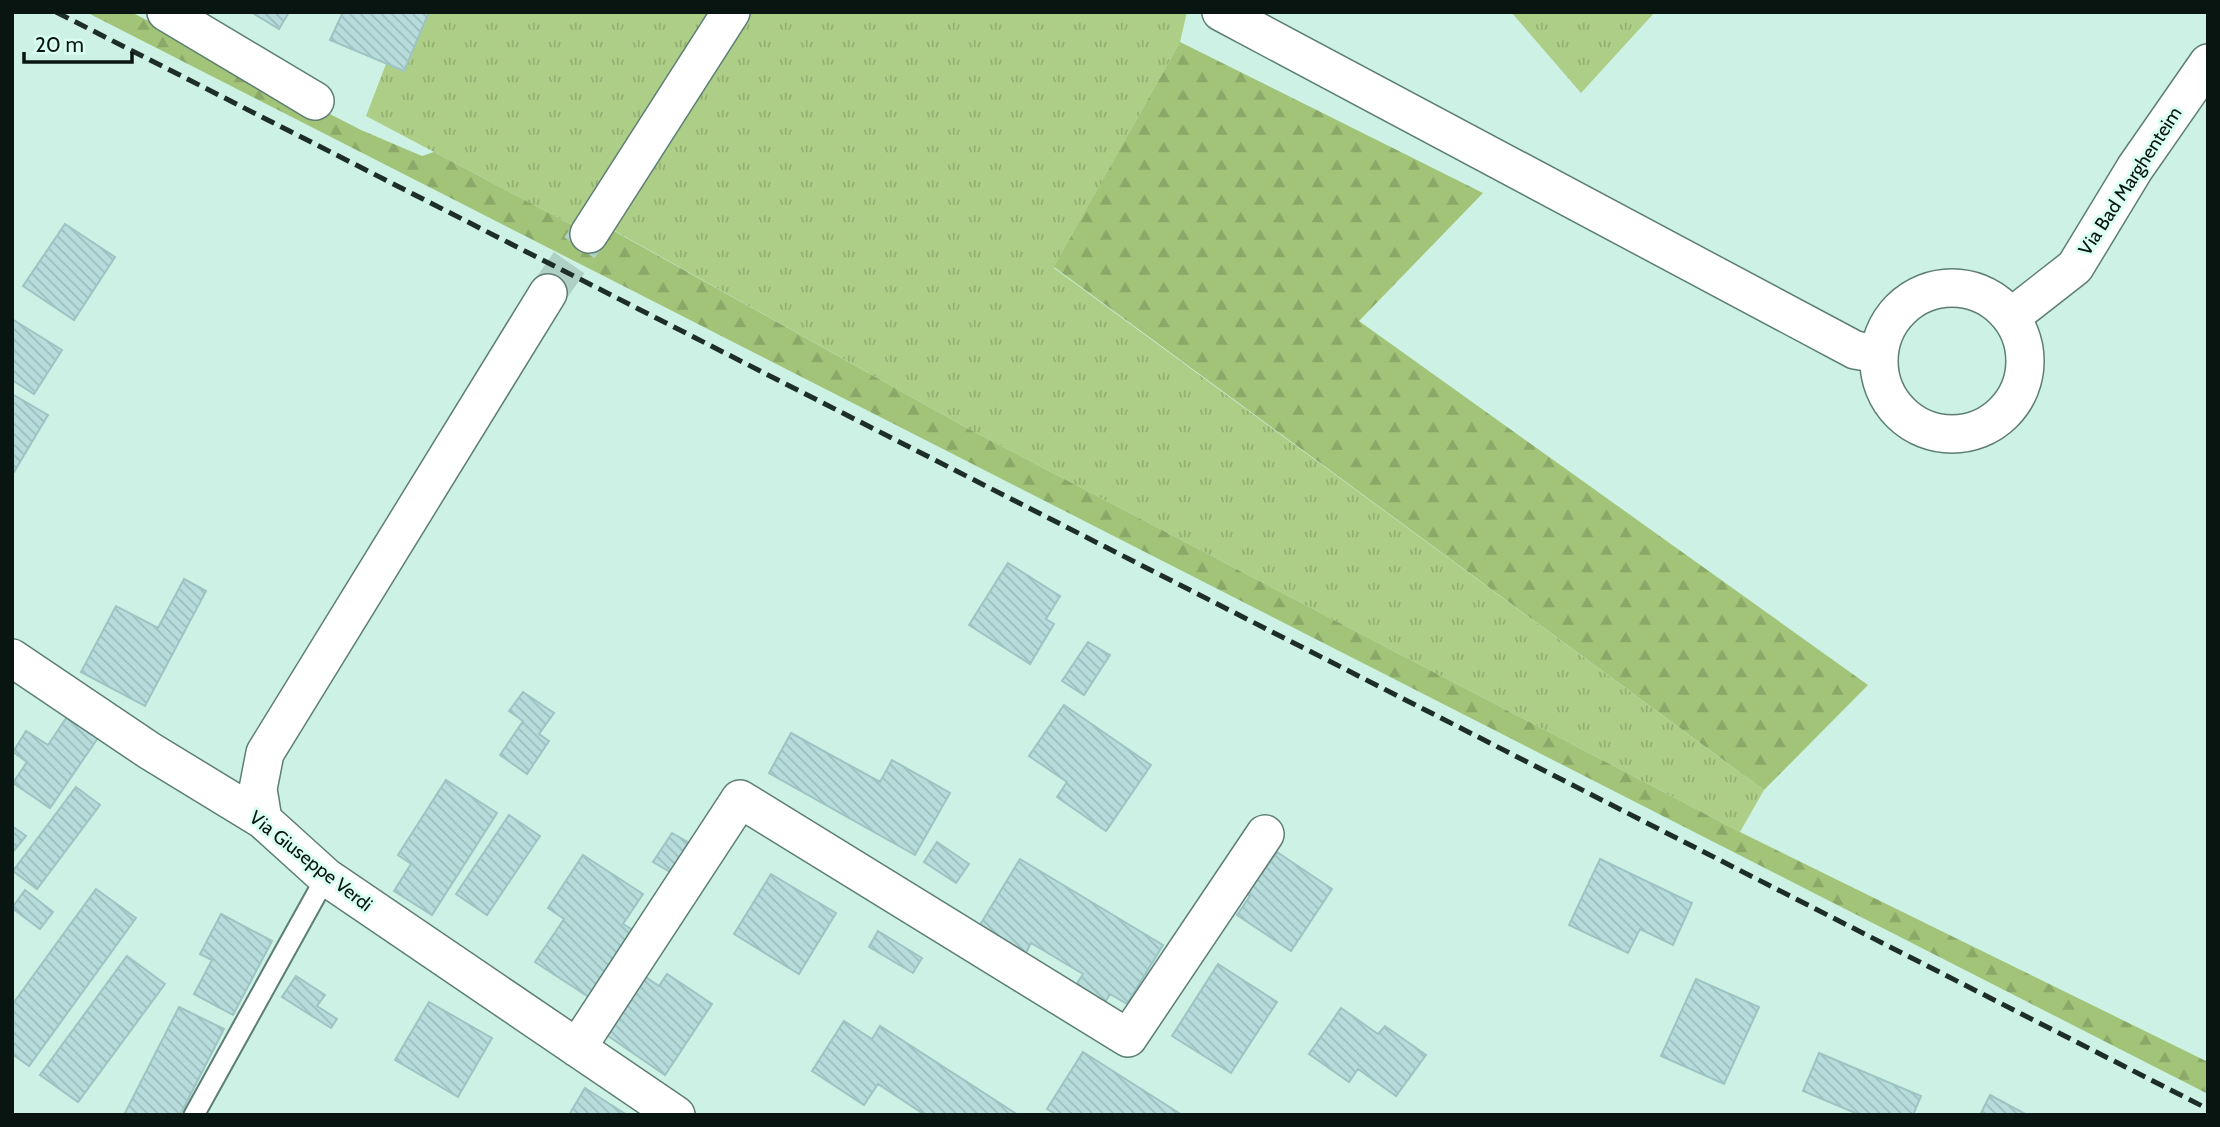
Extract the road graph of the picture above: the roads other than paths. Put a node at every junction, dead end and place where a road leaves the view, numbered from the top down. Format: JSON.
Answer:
{"nodes":[{"id":1,"x":166,"y":12,"type":"edge"},
{"id":2,"x":731,"y":12,"type":"edge"},
{"id":3,"x":1221,"y":12,"type":"edge"},
{"id":4,"x":2208,"y":63,"type":"edge"},
{"id":5,"x":315,"y":101,"type":"dead end"},
{"id":6,"x":594,"y":228,"type":"tunnel mouth"},
{"id":7,"x":548,"y":293,"type":"tunnel mouth"},
{"id":8,"x":2004,"y":302,"type":"junction"},
{"id":9,"x":1878,"y":354,"type":"junction"},
{"id":10,"x":12,"y":659,"type":"edge"},
{"id":11,"x":262,"y":820,"type":"junction"},
{"id":12,"x":1265,"y":834,"type":"dead end"},
{"id":13,"x":326,"y":877,"type":"junction"},
{"id":14,"x":577,"y":1048,"type":"junction"},
{"id":15,"x":194,"y":1115,"type":"edge"},
{"id":16,"x":676,"y":1115,"type":"edge"}],
"edges":[{"from":1,"to":5,"type":"street"},
{"from":2,"to":6,"type":"street"},
{"from":3,"to":9,"type":"street"},
{"from":4,"to":8,"type":"street","name":"Via Bad Marghenteim"},
{"from":7,"to":11,"type":"street"},
{"from":8,"to":9,"type":"street"},
{"from":8,"to":9,"type":"street"},
{"from":10,"to":11,"type":"street","name":"Via Giuseppe Verdi"},
{"from":11,"to":13,"type":"street","name":"Via Giuseppe Verdi"},
{"from":12,"to":14,"type":"street"},
{"from":13,"to":14,"type":"street","name":"Via Giuseppe Verdi"},
{"from":13,"to":15,"type":"lane"},
{"from":14,"to":16,"type":"street","name":"Via Giuseppe Verdi"}]}
